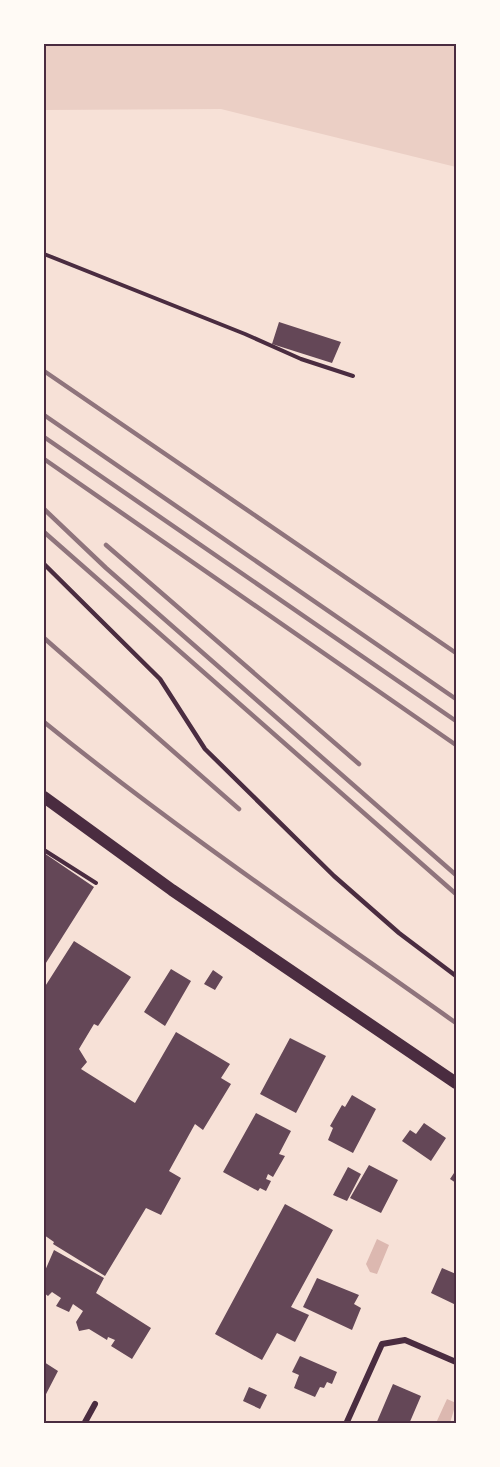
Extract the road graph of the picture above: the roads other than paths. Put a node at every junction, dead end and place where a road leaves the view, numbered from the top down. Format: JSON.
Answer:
{"nodes":[{"id":1,"x":44,"y":564,"type":"edge"},
{"id":2,"x":44,"y":797,"type":"edge"},
{"id":3,"x":456,"y":976,"type":"edge"},
{"id":4,"x":456,"y":1083,"type":"edge"},
{"id":5,"x":456,"y":1362,"type":"edge"},
{"id":6,"x":95,"y":1404,"type":"dead end"},
{"id":7,"x":84,"y":1424,"type":"edge"},
{"id":8,"x":346,"y":1424,"type":"edge"}],
"edges":[{"from":1,"to":3,"type":"lane"},
{"from":2,"to":4,"type":"main road"},
{"from":5,"to":8,"type":"street"},
{"from":6,"to":7,"type":"street"}]}
